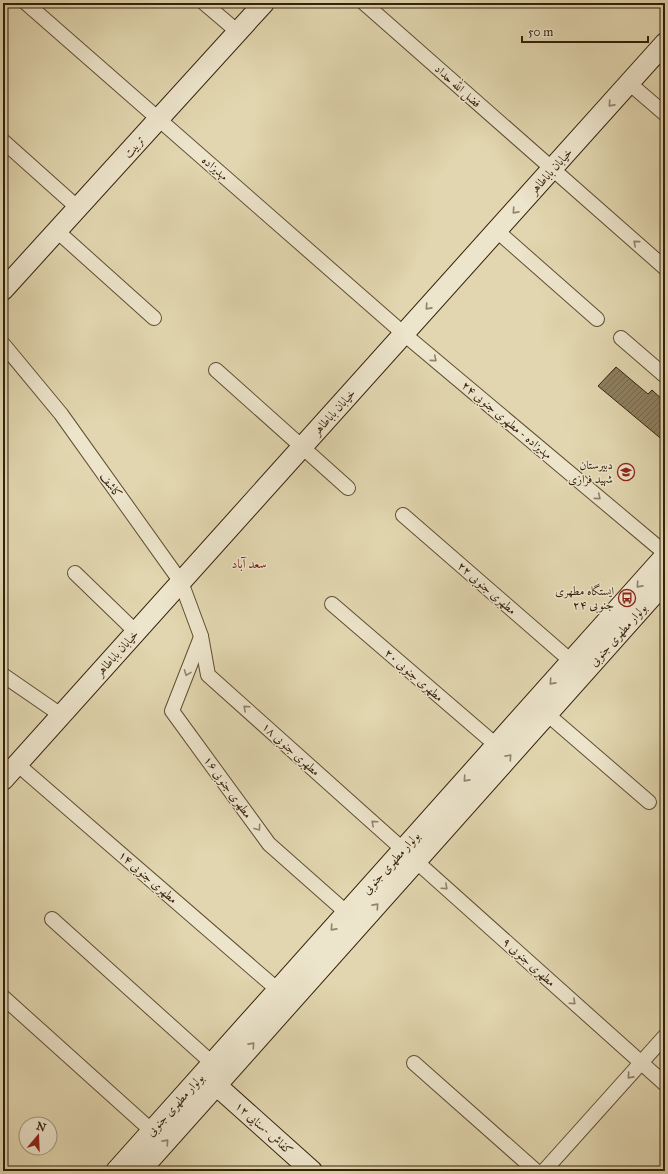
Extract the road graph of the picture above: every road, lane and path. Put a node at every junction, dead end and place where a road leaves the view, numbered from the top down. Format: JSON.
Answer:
{"nodes":[{"id":1,"x":26,"y":3,"type":"edge"},
{"id":2,"x":204,"y":3,"type":"edge"},
{"id":3,"x":264,"y":3,"type":"edge"},
{"id":4,"x":364,"y":3,"type":"edge"},
{"id":5,"x":238,"y":32,"type":"junction"},
{"id":6,"x":665,"y":43,"type":"edge"},
{"id":7,"x":629,"y":83,"type":"junction"},
{"id":8,"x":665,"y":114,"type":"edge"},
{"id":9,"x":158,"y":119,"type":"junction"},
{"id":10,"x":3,"y":141,"type":"edge"},
{"id":11,"x":552,"y":169,"type":"junction"},
{"id":12,"x":78,"y":208,"type":"junction"},
{"id":13,"x":57,"y":231,"type":"junction"},
{"id":14,"x":497,"y":231,"type":"junction"},
{"id":15,"x":665,"y":268,"type":"edge"},
{"id":16,"x":3,"y":290,"type":"edge"},
{"id":17,"x":154,"y":318,"type":"dead end"},
{"id":18,"x":596,"y":319,"type":"dead end"},
{"id":19,"x":404,"y":334,"type":"junction"},
{"id":20,"x":621,"y":338,"type":"dead end"},
{"id":21,"x":3,"y":344,"type":"edge"},
{"id":22,"x":216,"y":370,"type":"dead end"},
{"id":23,"x":665,"y":376,"type":"edge"},
{"id":24,"x":302,"y":447,"type":"junction"},
{"id":25,"x":348,"y":488,"type":"dead end"},
{"id":26,"x":403,"y":515,"type":"dead end"},
{"id":27,"x":665,"y":554,"type":"edge"},
{"id":28,"x":75,"y":573,"type":"dead end"},
{"id":29,"x":181,"y":582,"type":"junction"},
{"id":30,"x":665,"y":582,"type":"edge"},
{"id":31,"x":332,"y":604,"type":"dead end"},
{"id":32,"x":136,"y":632,"type":"junction"},
{"id":33,"x":201,"y":636,"type":"junction"},
{"id":34,"x":571,"y":661,"type":"junction"},
{"id":35,"x":3,"y":675,"type":"edge"},
{"id":36,"x":547,"y":714,"type":"junction"},
{"id":37,"x":61,"y":715,"type":"junction"},
{"id":38,"x":496,"y":745,"type":"junction"},
{"id":39,"x":17,"y":764,"type":"junction"},
{"id":40,"x":3,"y":780,"type":"edge"},
{"id":41,"x":649,"y":802,"type":"dead end"},
{"id":42,"x":409,"y":855,"type":"junction"},
{"id":43,"x":346,"y":913,"type":"junction"},
{"id":44,"x":52,"y":919,"type":"dead end"},
{"id":45,"x":278,"y":990,"type":"junction"},
{"id":46,"x":3,"y":997,"type":"edge"},
{"id":47,"x":665,"y":1036,"type":"edge"},
{"id":48,"x":212,"y":1063,"type":"junction"},
{"id":49,"x":414,"y":1063,"type":"dead end"},
{"id":50,"x":641,"y":1063,"type":"junction"},
{"id":51,"x":665,"y":1084,"type":"edge"},
{"id":52,"x":216,"y":1085,"type":"junction"},
{"id":53,"x":152,"y":1131,"type":"junction"},
{"id":54,"x":146,"y":1169,"type":"edge"},
{"id":55,"x":116,"y":1171,"type":"edge"},
{"id":56,"x":312,"y":1171,"type":"edge"},
{"id":57,"x":536,"y":1171,"type":"edge"},
{"id":58,"x":544,"y":1171,"type":"edge"}],
"edges":[{"from":1,"to":9,"type":"street","name":"مهدیزاده"},
{"from":2,"to":5,"type":"street"},
{"from":3,"to":5,"type":"main road","name":"تربیت"},
{"from":4,"to":11,"type":"street","name":"فضل الله حداد"},
{"from":5,"to":9,"type":"main road","name":"تربیت"},
{"from":6,"to":7,"type":"main road","name":"خیابان باباطاهر"},
{"from":7,"to":8,"type":"street"},
{"from":7,"to":11,"type":"main road","name":"خیابان باباطاهر","one_way":true},
{"from":9,"to":12,"type":"main road","name":"تربیت"},
{"from":9,"to":19,"type":"street","name":"مهدیزاده"},
{"from":10,"to":12,"type":"street"},
{"from":11,"to":14,"type":"main road","name":"خیابان باباطاهر","one_way":true},
{"from":15,"to":11,"type":"street","name":"فضل الله حداد","one_way":true},
{"from":12,"to":13,"type":"main road","name":"تربیت"},
{"from":13,"to":16,"type":"main road","name":"تربیت"},
{"from":13,"to":17,"type":"street"},
{"from":14,"to":18,"type":"street"},
{"from":14,"to":19,"type":"main road","name":"خیابان باباطاهر","one_way":true},
{"from":19,"to":24,"type":"main road","name":"خیابان باباطاهر"},
{"from":19,"to":27,"type":"street","name":"مهدیزاده - مطهری جنوبی ۲۴","one_way":true},
{"from":20,"to":23,"type":"street"},
{"from":21,"to":29,"type":"street","name":"کاشف"},
{"from":22,"to":24,"type":"street"},
{"from":24,"to":25,"type":"street"},
{"from":24,"to":29,"type":"main road","name":"خیابان باباطاهر"},
{"from":26,"to":34,"type":"street","name":"مطهری جنوبی ۲۲"},
{"from":27,"to":34,"type":"main road","name":"بولوار مطهری جنوبی","one_way":true},
{"from":28,"to":32,"type":"street"},
{"from":29,"to":32,"type":"main road","name":"خیابان باباطاهر"},
{"from":29,"to":33,"type":"street","name":"کاشف"},
{"from":30,"to":36,"type":"main road","name":"بولوار مطهری جنوبی"},
{"from":31,"to":38,"type":"street","name":"مطهری جنوبی ۲۰"},
{"from":32,"to":37,"type":"main road","name":"خیابان باباطاهر"},
{"from":42,"to":33,"type":"street","name":"مطهری جنوبی ۱۸","one_way":true},
{"from":33,"to":43,"type":"street","name":"مطهری جنوبی ۱۶","one_way":true},
{"from":34,"to":38,"type":"main road","name":"بولوار مطهری جنوبی","one_way":true},
{"from":35,"to":37,"type":"street"},
{"from":36,"to":41,"type":"street"},
{"from":42,"to":36,"type":"main road","name":"بولوار مطهری جنوبی","one_way":true},
{"from":37,"to":39,"type":"main road","name":"خیابان باباطاهر"},
{"from":38,"to":42,"type":"main road","name":"بولوار مطهری جنوبی","one_way":true},
{"from":39,"to":40,"type":"main road","name":"خیابان باباطاهر"},
{"from":39,"to":45,"type":"street","name":"مطهری جنوبی ۱۴"},
{"from":42,"to":43,"type":"main road","name":"بولوار مطهری جنوبی"},
{"from":42,"to":50,"type":"street","name":"مطهری جنوبی ۹","one_way":true},
{"from":52,"to":42,"type":"main road","name":"بولوار مطهری جنوبی","one_way":true},
{"from":43,"to":45,"type":"main road","name":"بولوار مطهری جنوبی","one_way":true},
{"from":44,"to":48,"type":"street"},
{"from":45,"to":48,"type":"main road","name":"بولوار مطهری جنوبی"},
{"from":46,"to":53,"type":"street"},
{"from":47,"to":50,"type":"street"},
{"from":48,"to":53,"type":"main road","name":"بولوار مطهری جنوبی"},
{"from":49,"to":57,"type":"street"},
{"from":50,"to":51,"type":"street","name":"مطهری جنوبی ۹"},
{"from":50,"to":58,"type":"street","one_way":true},
{"from":54,"to":52,"type":"main road","name":"بولوار مطهری جنوبی","one_way":true},
{"from":52,"to":56,"type":"main road","name":"کفاش -سنایی ۱۲"},
{"from":53,"to":55,"type":"main road","name":"بولوار مطهری جنوبی"}]}
